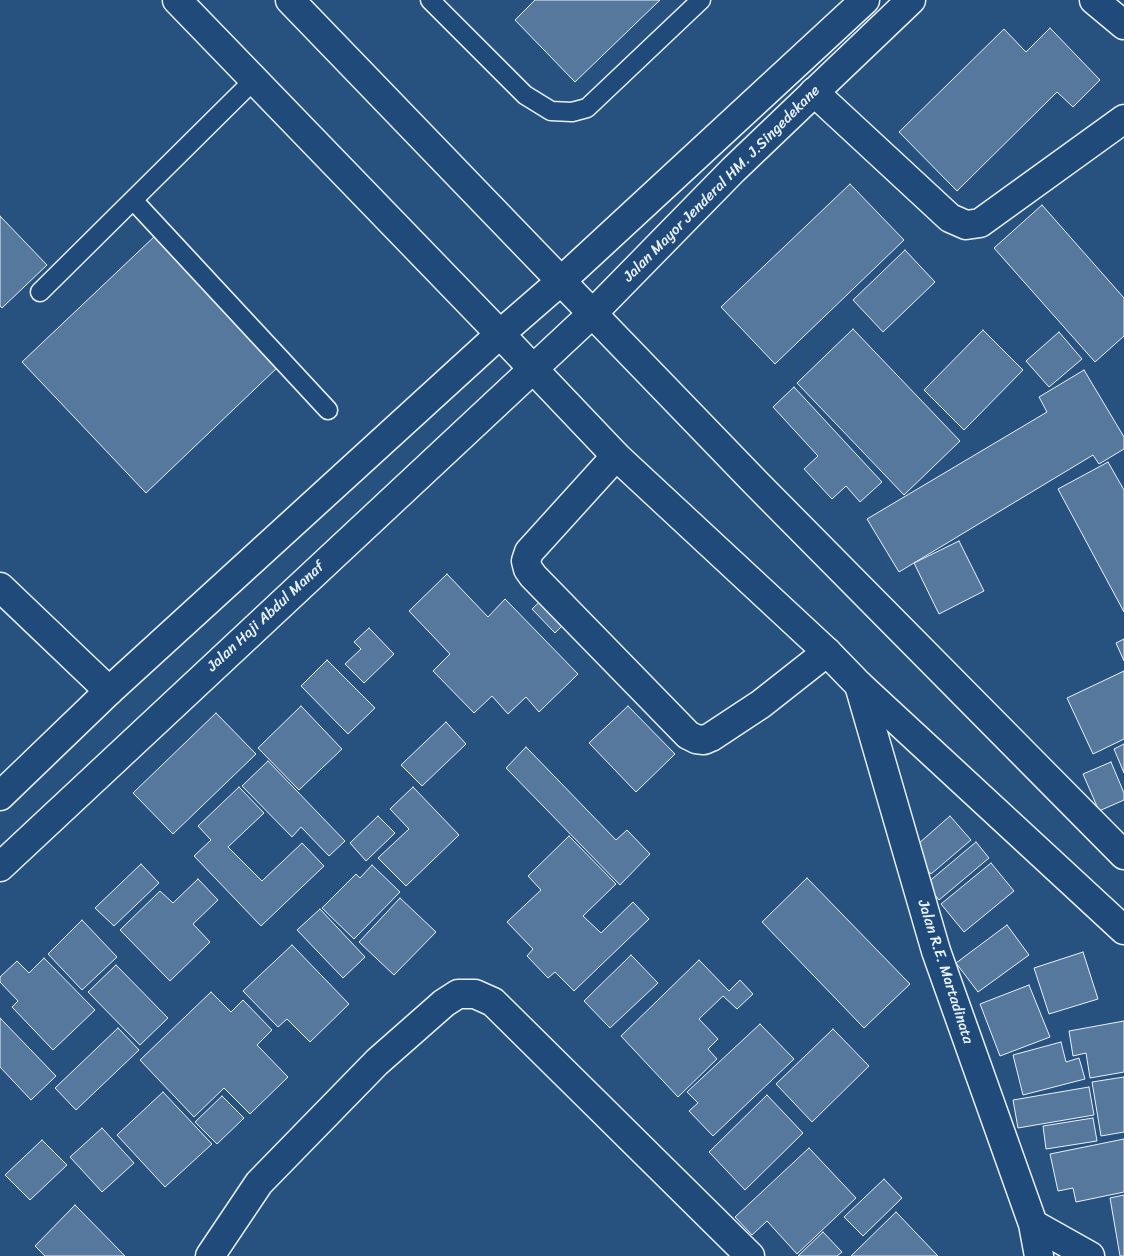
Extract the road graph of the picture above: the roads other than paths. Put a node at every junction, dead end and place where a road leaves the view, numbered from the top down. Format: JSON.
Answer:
{"nodes":[{"id":1,"x":177,"y":0,"type":"edge"},
{"id":2,"x":290,"y":0,"type":"edge"},
{"id":3,"x":430,"y":0,"type":"edge"},
{"id":4,"x":701,"y":0,"type":"edge"},
{"id":5,"x":865,"y":0,"type":"edge"},
{"id":6,"x":911,"y":0,"type":"edge"},
{"id":7,"x":1094,"y":0,"type":"edge"},
{"id":8,"x":1124,"y":25,"type":"edge"},
{"id":9,"x":254,"y":80,"type":"junction"},
{"id":10,"x":814,"y":92,"type":"junction"},
{"id":11,"x":1124,"y":119,"type":"edge"},
{"id":12,"x":133,"y":200,"type":"junction"},
{"id":13,"x":561,"y":281,"type":"junction"},
{"id":14,"x":40,"y":292,"type":"dead end"},
{"id":15,"x":593,"y":313,"type":"junction"},
{"id":16,"x":500,"y":334,"type":"junction"},
{"id":17,"x":532,"y":369,"type":"junction"},
{"id":18,"x":328,"y":410,"type":"dead end"},
{"id":19,"x":616,"y":456,"type":"junction"},
{"id":20,"x":0,"y":586,"type":"edge"},
{"id":21,"x":827,"y":652,"type":"junction"},
{"id":22,"x":859,"y":685,"type":"junction"},
{"id":23,"x":109,"y":692,"type":"junction"},
{"id":24,"x":0,"y":796,"type":"edge"},
{"id":25,"x":1124,"y":855,"type":"edge"},
{"id":26,"x":0,"y":866,"type":"edge"},
{"id":27,"x":1124,"y":930,"type":"edge"},
{"id":28,"x":1033,"y":1224,"type":"junction"},
{"id":29,"x":210,"y":1256,"type":"edge"},
{"id":30,"x":750,"y":1256,"type":"edge"},
{"id":31,"x":1039,"y":1256,"type":"edge"},
{"id":32,"x":1090,"y":1256,"type":"edge"}],
"edges":[{"from":1,"to":9,"type":"street"},
{"from":2,"to":13,"type":"street"},
{"from":3,"to":4,"type":"lane"},
{"from":5,"to":13,"type":"street"},
{"from":6,"to":10,"type":"street","name":"Jalan Mayor Jenderal HM. J.Singedekane"},
{"from":7,"to":8,"type":"street"},
{"from":9,"to":12,"type":"lane"},
{"from":9,"to":16,"type":"street"},
{"from":10,"to":11,"type":"street"},
{"from":10,"to":15,"type":"street","name":"Jalan Mayor Jenderal HM. J.Singedekane"},
{"from":12,"to":14,"type":"lane"},
{"from":12,"to":18,"type":"lane"},
{"from":13,"to":15,"type":"street"},
{"from":13,"to":16,"type":"street"},
{"from":15,"to":17,"type":"street","name":"Jalan Mayor Jenderal HM. J.Singedekane"},
{"from":15,"to":25,"type":"street"},
{"from":16,"to":17,"type":"street"},
{"from":16,"to":23,"type":"street"},
{"from":17,"to":19,"type":"street"},
{"from":17,"to":26,"type":"street","name":"Jalan Haji Abdul Manaf"},
{"from":19,"to":21,"type":"street"},
{"from":19,"to":21,"type":"street"},
{"from":20,"to":23,"type":"street"},
{"from":21,"to":22,"type":"street"},
{"from":22,"to":27,"type":"street"},
{"from":22,"to":28,"type":"street","name":"Jalan R.E. Martadinata"},
{"from":23,"to":24,"type":"street"},
{"from":28,"to":31,"type":"street","name":"Jalan R.E. Martadinata"},
{"from":28,"to":32,"type":"street"},
{"from":29,"to":30,"type":"street"}]}
